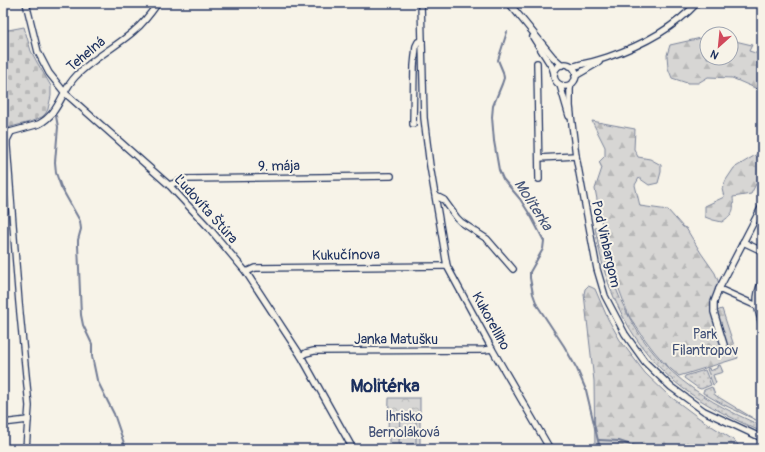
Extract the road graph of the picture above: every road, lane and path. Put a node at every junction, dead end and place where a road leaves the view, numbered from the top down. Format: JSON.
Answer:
{"nodes":[{"id":1,"x":26,"y":3,"type":"edge"},
{"id":2,"x":158,"y":3,"type":"edge"},
{"id":3,"x":421,"y":3,"type":"edge"},
{"id":4,"x":509,"y":3,"type":"edge"},
{"id":5,"x":697,"y":3,"type":"edge"},
{"id":6,"x":526,"y":22,"type":"junction"},
{"id":7,"x":422,"y":41,"type":"junction"},
{"id":8,"x":606,"y":58,"type":"junction"},
{"id":9,"x":537,"y":63,"type":"dead end"},
{"id":10,"x":562,"y":64,"type":"junction"},
{"id":11,"x":570,"y":66,"type":"junction"},
{"id":12,"x":554,"y":73,"type":"junction"},
{"id":13,"x":576,"y":76,"type":"junction"},
{"id":14,"x":571,"y":84,"type":"junction"},
{"id":15,"x":560,"y":85,"type":"junction"},
{"id":16,"x":65,"y":93,"type":"junction"},
{"id":17,"x":413,"y":124,"type":"dead end"},
{"id":18,"x":572,"y":124,"type":"junction"},
{"id":19,"x":11,"y":132,"type":"junction"},
{"id":20,"x":3,"y":134,"type":"edge"},
{"id":21,"x":576,"y":156,"type":"junction"},
{"id":22,"x":539,"y":158,"type":"junction"},
{"id":23,"x":391,"y":176,"type":"dead end"},
{"id":24,"x":539,"y":179,"type":"dead end"},
{"id":25,"x":168,"y":184,"type":"junction"},
{"id":26,"x":10,"y":193,"type":"junction"},
{"id":27,"x":3,"y":194,"type":"edge"},
{"id":28,"x":436,"y":196,"type":"junction"},
{"id":29,"x":762,"y":206,"type":"edge"},
{"id":30,"x":743,"y":242,"type":"junction"},
{"id":31,"x":762,"y":251,"type":"edge"},
{"id":32,"x":447,"y":266,"type":"junction"},
{"id":33,"x":513,"y":269,"type":"dead end"},
{"id":34,"x":246,"y":272,"type":"junction"},
{"id":35,"x":762,"y":282,"type":"edge"},
{"id":36,"x":719,"y":289,"type":"junction"},
{"id":37,"x":757,"y":306,"type":"junction"},
{"id":38,"x":762,"y":324,"type":"edge"},
{"id":39,"x":725,"y":348,"type":"dead end"},
{"id":40,"x":492,"y":349,"type":"junction"},
{"id":41,"x":301,"y":356,"type":"junction"},
{"id":42,"x":28,"y":420,"type":"junction"},
{"id":43,"x":3,"y":423,"type":"edge"},
{"id":44,"x":762,"y":438,"type":"edge"},
{"id":45,"x":26,"y":449,"type":"edge"},
{"id":46,"x":353,"y":449,"type":"edge"},
{"id":47,"x":550,"y":449,"type":"edge"}],
"edges":[{"from":1,"to":16,"type":"street","name":"Ľudovíta Štúra"},
{"from":2,"to":16,"type":"street","name":"Tehelná"},
{"from":3,"to":7,"type":"street","name":"Kukorelliho"},
{"from":4,"to":6,"type":"street"},
{"from":5,"to":8,"type":"street"},
{"from":6,"to":10,"type":"street"},
{"from":6,"to":12,"type":"street"},
{"from":7,"to":17,"type":"street","name":"Kukorelliho"},
{"from":7,"to":28,"type":"street","name":"Kukorelliho"},
{"from":8,"to":11,"type":"street"},
{"from":8,"to":13,"type":"street"},
{"from":9,"to":22,"type":"street"},
{"from":10,"to":11,"type":"street"},
{"from":10,"to":12,"type":"street"},
{"from":11,"to":13,"type":"street"},
{"from":12,"to":15,"type":"street"},
{"from":13,"to":14,"type":"street"},
{"from":14,"to":15,"type":"street"},
{"from":14,"to":18,"type":"street","name":"Pod Vinbargom"},
{"from":15,"to":18,"type":"street","name":"Pod Vinbargom"},
{"from":16,"to":19,"type":"street","name":"Tehelná"},
{"from":16,"to":25,"type":"street","name":"Ľudovíta Štúra"},
{"from":18,"to":21,"type":"street","name":"Pod Vinbargom"},
{"from":19,"to":20,"type":"street","name":"Tehelná"},
{"from":19,"to":26,"type":"street"},
{"from":21,"to":22,"type":"street"},
{"from":21,"to":44,"type":"street","name":"Pod Vinbargom"},
{"from":22,"to":24,"type":"street"},
{"from":23,"to":25,"type":"street","name":"9. mája"},
{"from":25,"to":34,"type":"street","name":"Ľudovíta Štúra"},
{"from":26,"to":27,"type":"street"},
{"from":26,"to":42,"type":"street"},
{"from":28,"to":32,"type":"street","name":"Kukorelliho"},
{"from":28,"to":33,"type":"street"},
{"from":29,"to":30,"type":"street"},
{"from":30,"to":31,"type":"street"},
{"from":30,"to":36,"type":"street"},
{"from":32,"to":34,"type":"street","name":"Kukučínova"},
{"from":32,"to":40,"type":"street","name":"Kukorelliho"},
{"from":34,"to":41,"type":"street","name":"Ľudovíta Štúra"},
{"from":35,"to":37,"type":"street"},
{"from":36,"to":37,"type":"street"},
{"from":36,"to":39,"type":"street"},
{"from":37,"to":38,"type":"street"},
{"from":40,"to":41,"type":"street","name":"Janka Matušku"},
{"from":40,"to":47,"type":"street","name":"Kukorelliho"},
{"from":41,"to":46,"type":"street","name":"Ľudovíta Štúra"},
{"from":42,"to":43,"type":"street"},
{"from":42,"to":45,"type":"street"}]}
